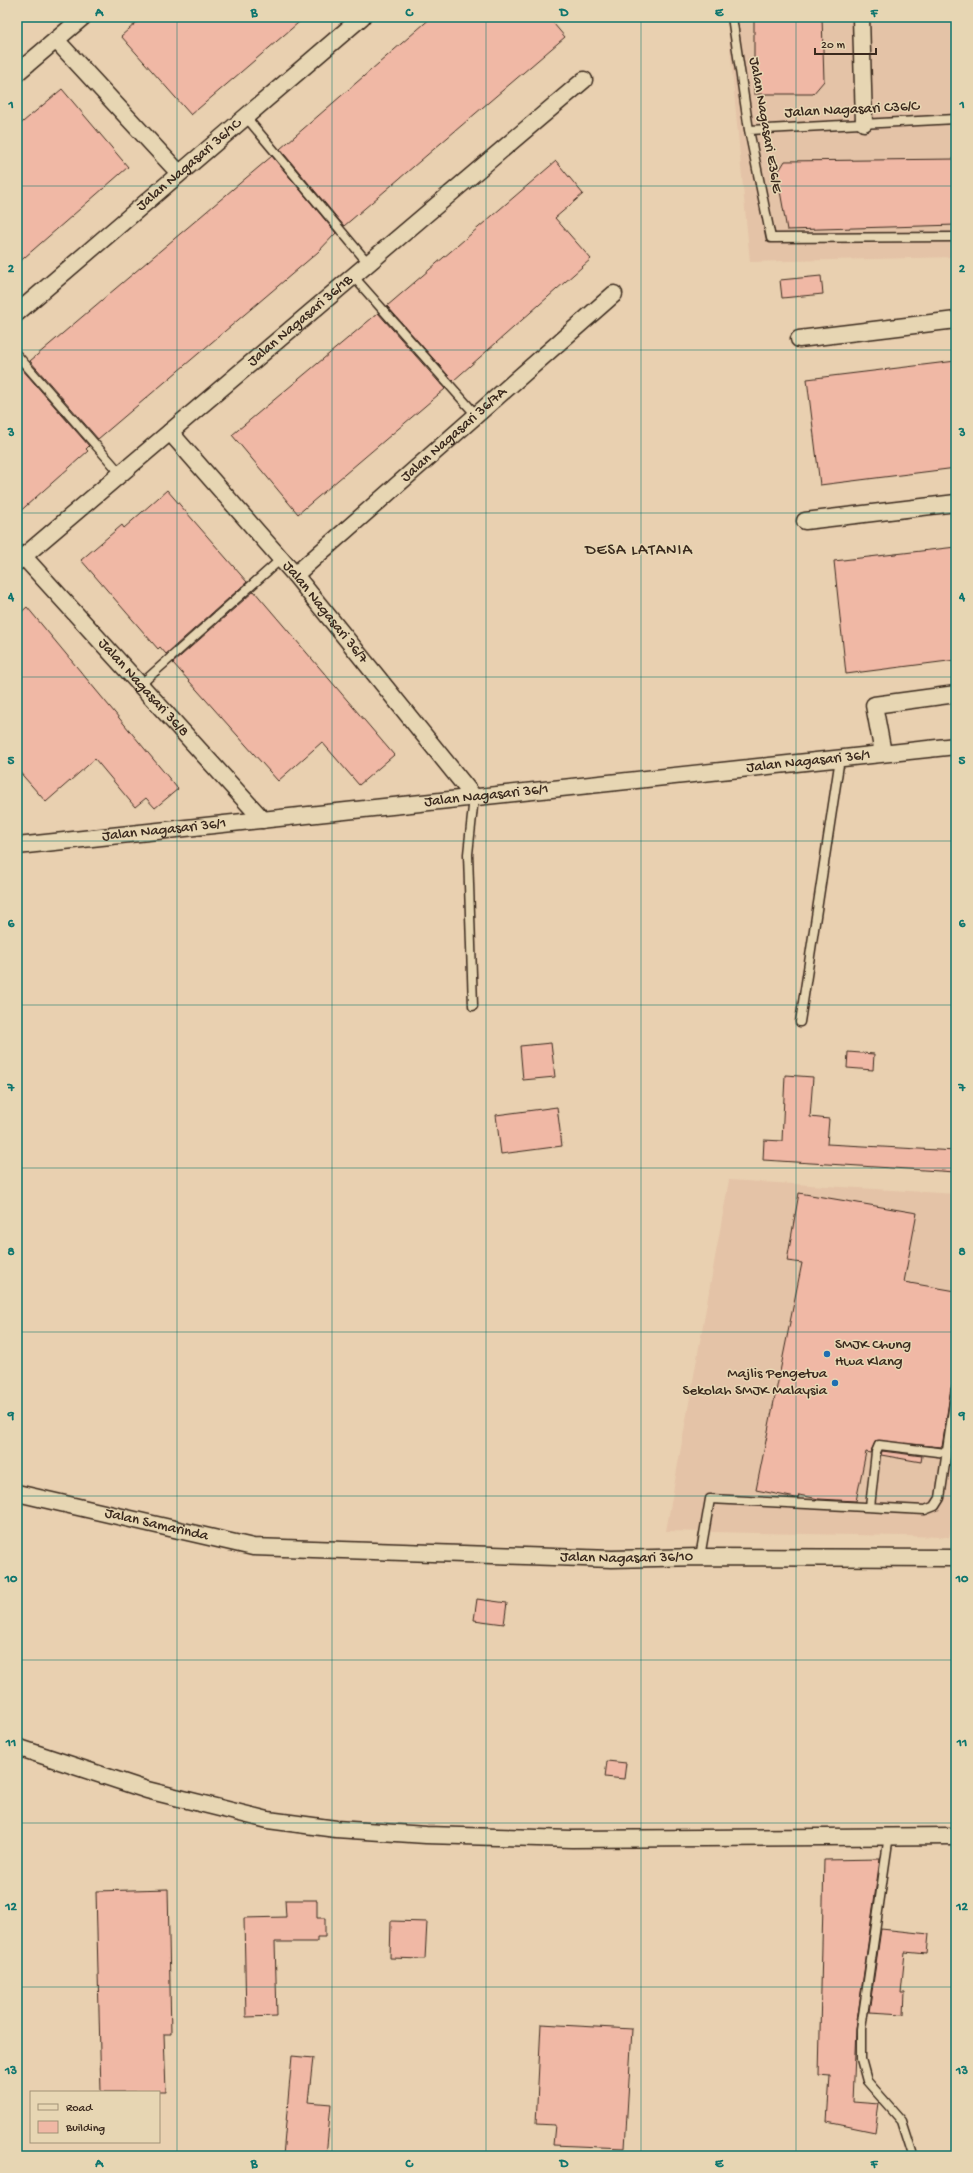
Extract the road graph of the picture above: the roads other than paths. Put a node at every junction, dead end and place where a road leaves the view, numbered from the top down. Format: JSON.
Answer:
{"nodes":[{"id":1,"x":83,"y":17,"type":"edge"},
{"id":2,"x":362,"y":17,"type":"edge"},
{"id":3,"x":732,"y":17,"type":"edge"},
{"id":4,"x":861,"y":17,"type":"edge"},
{"id":5,"x":56,"y":40,"type":"junction"},
{"id":6,"x":17,"y":73,"type":"edge"},
{"id":7,"x":584,"y":80,"type":"dead end"},
{"id":8,"x":246,"y":117,"type":"junction"},
{"id":9,"x":956,"y":118,"type":"edge"},
{"id":10,"x":864,"y":123,"type":"junction"},
{"id":11,"x":749,"y":130,"type":"junction"},
{"id":12,"x":179,"y":173,"type":"junction"},
{"id":13,"x":956,"y":237,"type":"edge"},
{"id":14,"x":368,"y":263,"type":"junction"},
{"id":15,"x":353,"y":276,"type":"junction"},
{"id":16,"x":614,"y":294,"type":"dead end"},
{"id":17,"x":17,"y":314,"type":"edge"},
{"id":18,"x":956,"y":320,"type":"edge"},
{"id":19,"x":799,"y":339,"type":"dead end"},
{"id":20,"x":17,"y":355,"type":"edge"},
{"id":21,"x":476,"y":416,"type":"junction"},
{"id":22,"x":170,"y":432,"type":"junction"},
{"id":23,"x":121,"y":474,"type":"junction"},
{"id":24,"x":956,"y":503,"type":"edge"},
{"id":25,"x":805,"y":521,"type":"dead end"},
{"id":26,"x":20,"y":559,"type":"edge"},
{"id":27,"x":281,"y":560,"type":"junction"},
{"id":28,"x":295,"y":575,"type":"junction"},
{"id":29,"x":140,"y":685,"type":"junction"},
{"id":30,"x":956,"y":694,"type":"edge"},
{"id":31,"x":956,"y":746,"type":"edge"},
{"id":32,"x":882,"y":753,"type":"junction"},
{"id":33,"x":840,"y":758,"type":"junction"},
{"id":34,"x":474,"y":797,"type":"junction"},
{"id":35,"x":263,"y":820,"type":"junction"},
{"id":36,"x":17,"y":846,"type":"edge"},
{"id":37,"x":473,"y":1006,"type":"dead end"},
{"id":38,"x":800,"y":1022,"type":"dead end"},
{"id":39,"x":956,"y":1389,"type":"edge"},
{"id":40,"x":946,"y":1453,"type":"junction"},
{"id":41,"x":17,"y":1493,"type":"edge"},
{"id":42,"x":870,"y":1507,"type":"junction"},
{"id":43,"x":298,"y":1547,"type":"joint"},
{"id":44,"x":700,"y":1557,"type":"junction"},
{"id":45,"x":956,"y":1558,"type":"edge"},
{"id":46,"x":17,"y":1746,"type":"edge"},
{"id":47,"x":889,"y":1835,"type":"junction"},
{"id":48,"x":956,"y":1836,"type":"edge"},
{"id":49,"x":912,"y":2156,"type":"edge"}],
"edges":[{"from":1,"to":5,"type":"street"},
{"from":2,"to":8,"type":"street","name":"Jalan Nagasari 36/1C"},
{"from":3,"to":11,"type":"lane","name":"Jalan Nagasari E36/E"},
{"from":4,"to":10,"type":"street"},
{"from":5,"to":6,"type":"street"},
{"from":5,"to":12,"type":"street"},
{"from":7,"to":14,"type":"street","name":"Jalan Nagasari 36/1B"},
{"from":8,"to":12,"type":"street","name":"Jalan Nagasari 36/1C"},
{"from":8,"to":14,"type":"lane"},
{"from":9,"to":10,"type":"lane","name":"Jalan Nagasari C36/C"},
{"from":10,"to":11,"type":"lane","name":"Jalan Nagasari C36/C"},
{"from":11,"to":13,"type":"lane","name":"Jalan Nagasari E36/E"},
{"from":12,"to":17,"type":"street","name":"Jalan Nagasari 36/1C"},
{"from":14,"to":15,"type":"street","name":"Jalan Nagasari 36/1B"},
{"from":15,"to":21,"type":"lane"},
{"from":15,"to":22,"type":"street","name":"Jalan Nagasari 36/1B"},
{"from":16,"to":21,"type":"street","name":"Jalan Nagasari 36/7A"},
{"from":18,"to":19,"type":"street"},
{"from":20,"to":23,"type":"lane"},
{"from":21,"to":28,"type":"street","name":"Jalan Nagasari 36/7A"},
{"from":22,"to":23,"type":"street","name":"Jalan Nagasari 36/1B"},
{"from":22,"to":27,"type":"street","name":"Jalan Nagasari 36/7"},
{"from":23,"to":26,"type":"street","name":"Jalan Nagasari 36/1B"},
{"from":24,"to":25,"type":"street"},
{"from":26,"to":29,"type":"street","name":"Jalan Nagasari 36/8"},
{"from":27,"to":28,"type":"street","name":"Jalan Nagasari 36/7"},
{"from":27,"to":29,"type":"lane"},
{"from":28,"to":34,"type":"street","name":"Jalan Nagasari 36/7"},
{"from":29,"to":35,"type":"street","name":"Jalan Nagasari 36/8"},
{"from":30,"to":32,"type":"street"},
{"from":31,"to":32,"type":"street","name":"Jalan Nagasari 36/1"},
{"from":32,"to":33,"type":"street","name":"Jalan Nagasari 36/1"},
{"from":33,"to":34,"type":"street","name":"Jalan Nagasari 36/1"},
{"from":33,"to":38,"type":"lane"},
{"from":34,"to":35,"type":"street","name":"Jalan Nagasari 36/1"},
{"from":34,"to":37,"type":"lane"},
{"from":35,"to":36,"type":"street","name":"Jalan Nagasari 36/1"},
{"from":39,"to":40,"type":"lane"},
{"from":40,"to":42,"type":"lane"},
{"from":40,"to":42,"type":"lane"},
{"from":41,"to":43,"type":"street","name":"Jalan Samarinda"},
{"from":42,"to":44,"type":"lane"},
{"from":43,"to":44,"type":"street","name":"Jalan Nagasari 36/10"},
{"from":44,"to":45,"type":"street","name":"Jalan Nagasari 36/10"},
{"from":46,"to":47,"type":"street"},
{"from":47,"to":48,"type":"street"},
{"from":47,"to":49,"type":"lane"}]}
